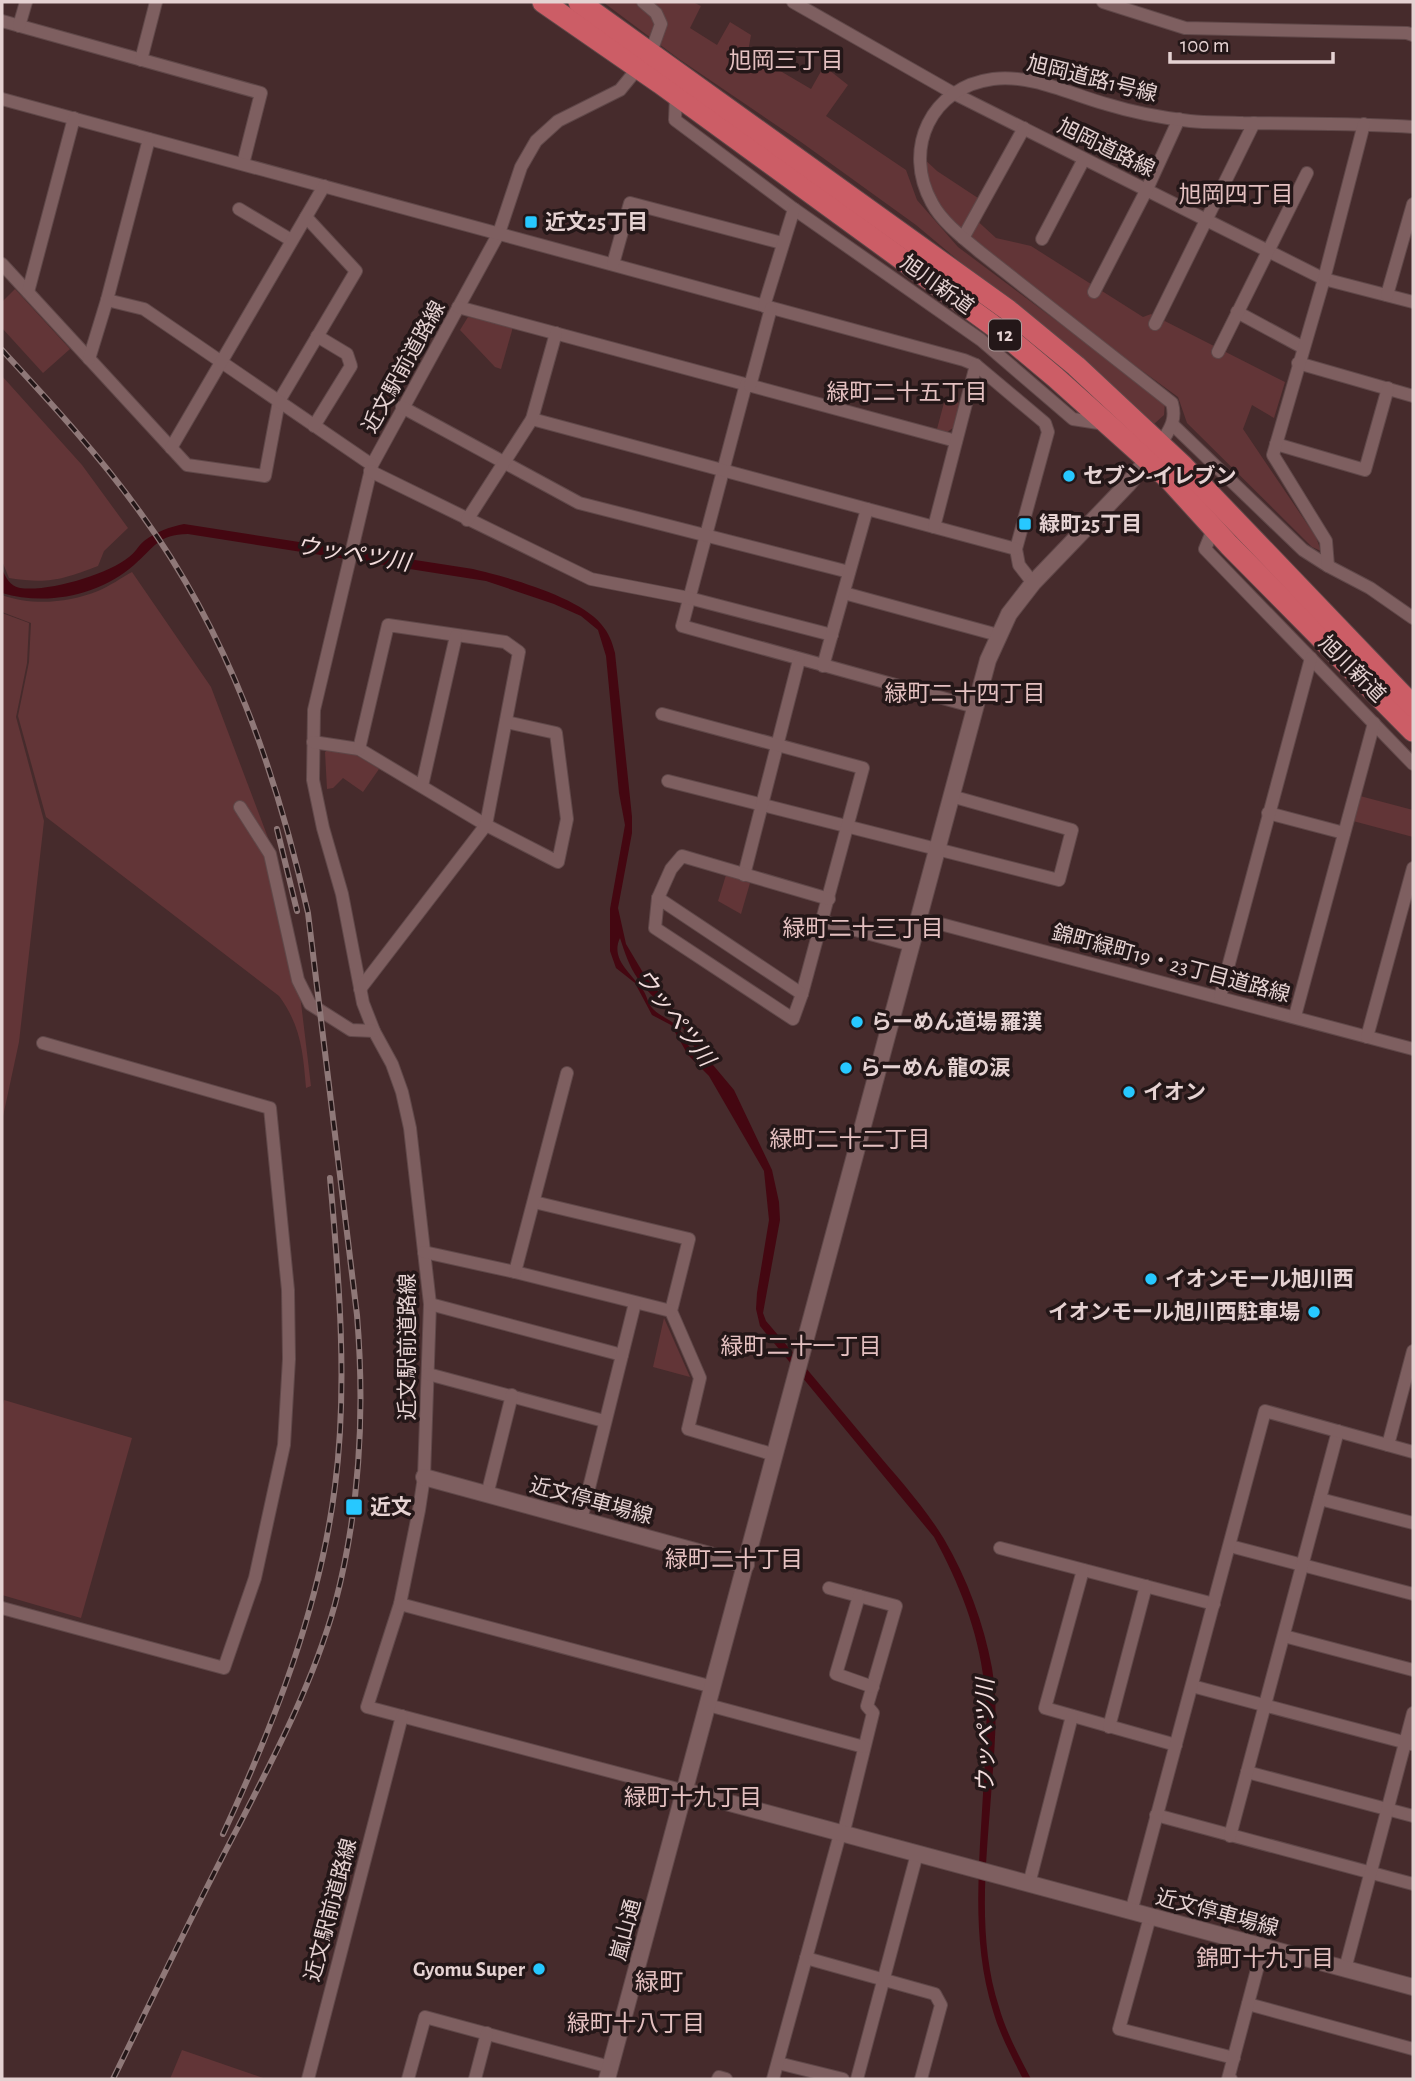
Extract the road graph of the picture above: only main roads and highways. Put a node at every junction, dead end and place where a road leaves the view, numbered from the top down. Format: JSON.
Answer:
{"nodes":[{"id":1,"x":542,"y":2,"type":"edge"},
{"id":2,"x":579,"y":2,"type":"edge"},
{"id":3,"x":645,"y":61,"type":"junction"},
{"id":4,"x":1154,"y":452,"type":"junction"},
{"id":5,"x":1413,"y":706,"type":"edge"},
{"id":6,"x":1413,"y":731,"type":"edge"},
{"id":7,"x":424,"y":1477,"type":"road end"},
{"id":8,"x":746,"y":1565,"type":"junction"},
{"id":9,"x":685,"y":1791,"type":"junction"},
{"id":10,"x":1413,"y":1987,"type":"edge"},
{"id":11,"x":609,"y":2073,"type":"edge"}],
"edges":[{"from":1,"to":3,"type":"highway","name":"旭川新道","number":"12"},
{"from":2,"to":3,"type":"highway","name":"旭川新道","number":"12"},
{"from":3,"to":4,"type":"highway","name":"旭川新道","number":"12"},
{"from":3,"to":4,"type":"highway","name":"旭川新道","number":"12"},
{"from":4,"to":5,"type":"highway","name":"旭川新道","number":"12"},
{"from":4,"to":6,"type":"highway","name":"旭川新道","number":"12"},
{"from":4,"to":8,"type":"main road","name":"嵐山通"},
{"from":7,"to":8,"type":"main road","name":"近文停車場線"},
{"from":8,"to":9,"type":"main road","name":"嵐山通"},
{"from":9,"to":10,"type":"main road","name":"近文停車場線"},
{"from":9,"to":11,"type":"main road","name":"嵐山通"}]}
